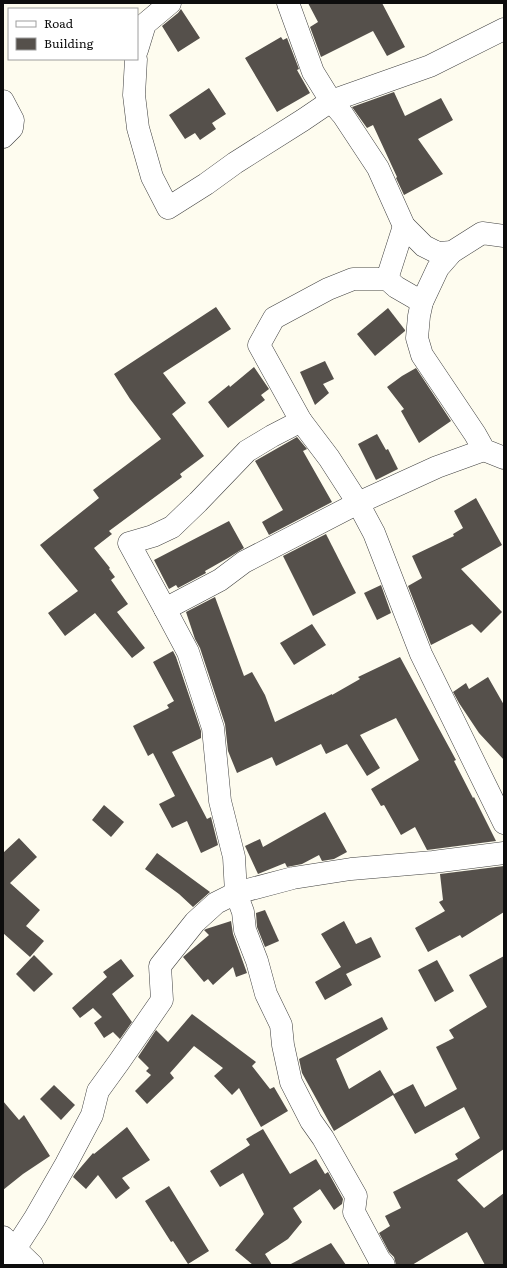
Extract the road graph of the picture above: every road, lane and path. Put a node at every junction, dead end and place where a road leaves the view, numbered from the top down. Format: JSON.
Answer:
{"nodes":[{"id":1,"x":170,"y":3,"type":"edge"},
{"id":2,"x":288,"y":3,"type":"edge"},
{"id":3,"x":504,"y":29,"type":"edge"},
{"id":4,"x":138,"y":47,"type":"edge"},
{"id":5,"x":136,"y":60,"type":"edge"},
{"id":6,"x":3,"y":101,"type":"edge"},
{"id":7,"x":331,"y":101,"type":"junction"},
{"id":8,"x":3,"y":137,"type":"edge"},
{"id":9,"x":404,"y":226,"type":"junction"},
{"id":10,"x":504,"y":236,"type":"edge"},
{"id":11,"x":452,"y":252,"type":"junction"},
{"id":12,"x":387,"y":279,"type":"junction"},
{"id":13,"x":422,"y":302,"type":"junction"},
{"id":14,"x":301,"y":421,"type":"junction"},
{"id":15,"x":484,"y":450,"type":"junction"},
{"id":16,"x":504,"y":458,"type":"edge"},
{"id":17,"x":358,"y":503,"type":"junction"},
{"id":18,"x":165,"y":609,"type":"junction"},
{"id":19,"x":504,"y":823,"type":"edge"},
{"id":20,"x":504,"y":852,"type":"edge"},
{"id":21,"x":236,"y":893,"type":"junction"},
{"id":22,"x":7,"y":1250,"type":"edge"},
{"id":23,"x":32,"y":1265,"type":"edge"},
{"id":24,"x":384,"y":1265,"type":"edge"}],
"edges":[{"from":1,"to":4,"type":"street"},
{"from":2,"to":7,"type":"street"},
{"from":3,"to":7,"type":"street"},
{"from":5,"to":7,"type":"street"},
{"from":6,"to":8,"type":"street"},
{"from":7,"to":9,"type":"street"},
{"from":9,"to":11,"type":"street"},
{"from":9,"to":12,"type":"street"},
{"from":10,"to":11,"type":"street"},
{"from":11,"to":13,"type":"street"},
{"from":12,"to":13,"type":"street"},
{"from":12,"to":14,"type":"street"},
{"from":13,"to":15,"type":"street"},
{"from":14,"to":17,"type":"street"},
{"from":14,"to":18,"type":"street"},
{"from":15,"to":16,"type":"street"},
{"from":15,"to":17,"type":"street"},
{"from":17,"to":18,"type":"street"},
{"from":17,"to":19,"type":"street"},
{"from":18,"to":21,"type":"street"},
{"from":20,"to":21,"type":"street"},
{"from":21,"to":22,"type":"street"},
{"from":21,"to":24,"type":"street"},
{"from":22,"to":23,"type":"street"}]}
